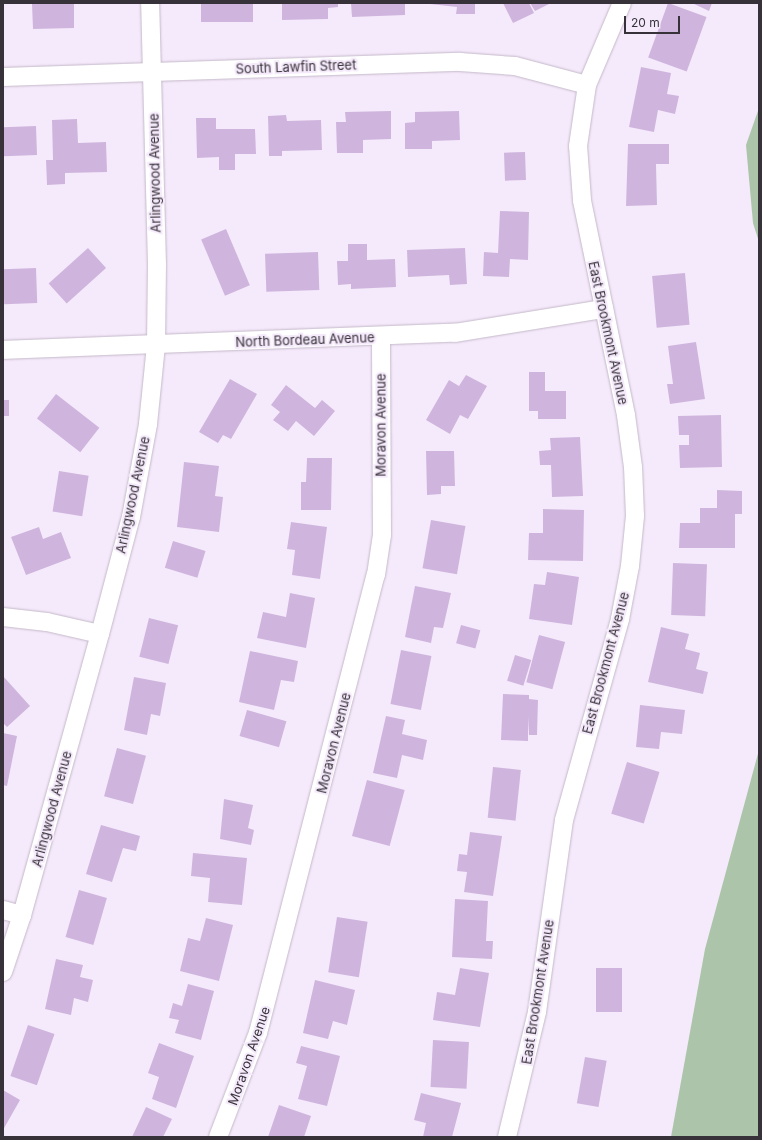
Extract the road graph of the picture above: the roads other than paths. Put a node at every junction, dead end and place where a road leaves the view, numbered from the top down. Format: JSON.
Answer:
{"nodes":[{"id":1,"x":150,"y":3,"type":"edge"},
{"id":2,"x":622,"y":3,"type":"edge"},
{"id":3,"x":153,"y":71,"type":"junction"},
{"id":4,"x":3,"y":77,"type":"edge"},
{"id":5,"x":587,"y":85,"type":"junction"},
{"id":6,"x":604,"y":309,"type":"junction"},
{"id":7,"x":381,"y":338,"type":"junction"},
{"id":8,"x":156,"y":345,"type":"junction"},
{"id":9,"x":3,"y":350,"type":"edge"},
{"id":10,"x":3,"y":617,"type":"edge"},
{"id":11,"x":100,"y":634,"type":"junction"},
{"id":12,"x":3,"y":910,"type":"edge"},
{"id":13,"x":22,"y":915,"type":"junction"},
{"id":14,"x":3,"y":972,"type":"edge"},
{"id":15,"x":218,"y":1137,"type":"edge"},
{"id":16,"x":507,"y":1137,"type":"edge"}],
"edges":[{"from":1,"to":3,"type":"street","name":"Arlingwood Avenue"},
{"from":2,"to":5,"type":"street","name":"East Brookmont Avenue"},
{"from":3,"to":4,"type":"street","name":"South Lawfin Street"},
{"from":3,"to":5,"type":"street","name":"South Lawfin Street"},
{"from":3,"to":8,"type":"street","name":"Arlingwood Avenue"},
{"from":5,"to":6,"type":"street","name":"East Brookmont Avenue"},
{"from":6,"to":7,"type":"street","name":"North Bordeau Avenue"},
{"from":6,"to":16,"type":"street","name":"East Brookmont Avenue"},
{"from":7,"to":8,"type":"street","name":"North Bordeau Avenue"},
{"from":7,"to":15,"type":"street","name":"Moravon Avenue"},
{"from":8,"to":9,"type":"street","name":"North Bordeau Avenue"},
{"from":8,"to":11,"type":"street","name":"Arlingwood Avenue"},
{"from":10,"to":11,"type":"street"},
{"from":11,"to":13,"type":"street","name":"Arlingwood Avenue"},
{"from":12,"to":13,"type":"street"},
{"from":13,"to":14,"type":"street","name":"Arlingwood Avenue"}]}
